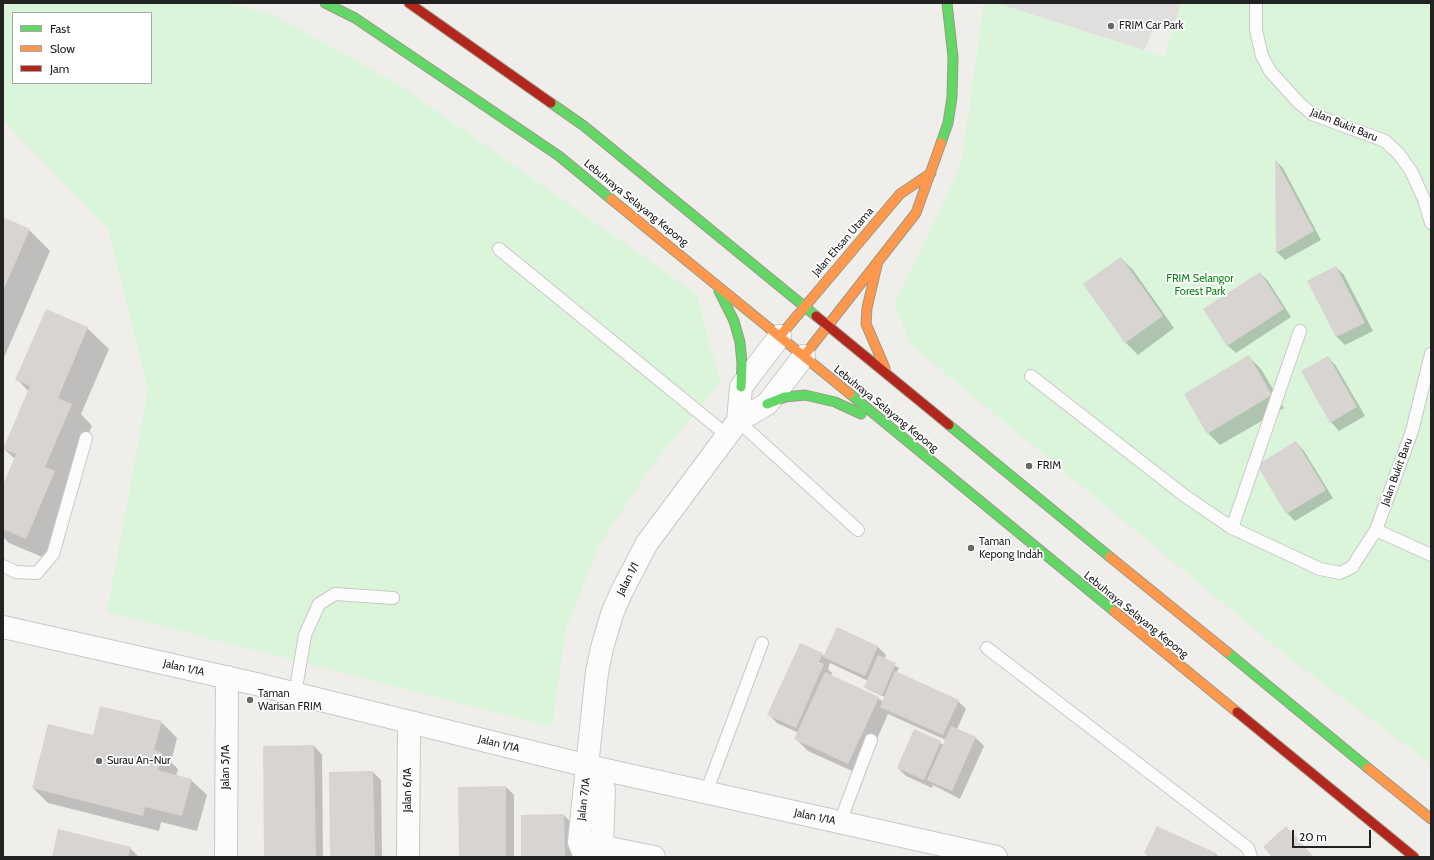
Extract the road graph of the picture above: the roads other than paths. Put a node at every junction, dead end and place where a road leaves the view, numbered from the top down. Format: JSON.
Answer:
{"nodes":[{"id":1,"x":325,"y":3,"type":"edge"},
{"id":2,"x":409,"y":3,"type":"edge"},
{"id":3,"x":948,"y":3,"type":"edge"},
{"id":4,"x":1256,"y":3,"type":"edge"},
{"id":5,"x":931,"y":173,"type":"junction"},
{"id":6,"x":1431,"y":223,"type":"edge"},
{"id":7,"x":499,"y":249,"type":"dead end"},
{"id":8,"x":878,"y":261,"type":"junction"},
{"id":9,"x":713,"y":282,"type":"junction"},
{"id":10,"x":804,"y":306,"type":"junction"},
{"id":11,"x":828,"y":326,"type":"junction"},
{"id":12,"x":1300,"y":331,"type":"dead end"},
{"id":13,"x":780,"y":336,"type":"junction"},
{"id":14,"x":1431,"y":354,"type":"edge"},
{"id":15,"x":804,"y":356,"type":"junction"},
{"id":16,"x":888,"y":375,"type":"junction"},
{"id":17,"x":1031,"y":376,"type":"dead end"},
{"id":18,"x":741,"y":387,"type":"junction"},
{"id":19,"x":767,"y":404,"type":"junction"},
{"id":20,"x":890,"y":427,"type":"junction"},
{"id":21,"x":733,"y":429,"type":"junction"},
{"id":22,"x":86,"y":438,"type":"dead end"},
{"id":23,"x":1232,"y":528,"type":"junction"},
{"id":24,"x":858,"y":530,"type":"dead end"},
{"id":25,"x":1376,"y":530,"type":"junction"},
{"id":26,"x":1431,"y":555,"type":"edge"},
{"id":27,"x":3,"y":566,"type":"edge"},
{"id":28,"x":393,"y":598,"type":"dead end"},
{"id":29,"x":3,"y":627,"type":"edge"},
{"id":30,"x":762,"y":643,"type":"dead end"},
{"id":31,"x":987,"y":648,"type":"dead end"},
{"id":32,"x":227,"y":677,"type":"junction"},
{"id":33,"x":295,"y":694,"type":"junction"},
{"id":34,"x":409,"y":722,"type":"junction"},
{"id":35,"x":871,"y":740,"type":"dead end"},
{"id":36,"x":588,"y":766,"type":"junction"},
{"id":37,"x":706,"y":793,"type":"junction"},
{"id":38,"x":1431,"y":819,"type":"edge"},
{"id":39,"x":840,"y":822,"type":"junction"},
{"id":40,"x":590,"y":851,"type":"edge"},
{"id":41,"x":226,"y":857,"type":"edge"},
{"id":42,"x":408,"y":857,"type":"edge"},
{"id":43,"x":654,"y":857,"type":"edge"},
{"id":44,"x":996,"y":857,"type":"edge"},
{"id":45,"x":1251,"y":857,"type":"edge"},
{"id":46,"x":1414,"y":857,"type":"edge"}],
"edges":[{"from":1,"to":9,"type":"main road","name":"Lebuhraya Selayang Kepong"},
{"from":2,"to":10,"type":"main road"},
{"from":3,"to":5,"type":"main road"},
{"from":4,"to":6,"type":"lane","name":"Jalan Bukit Baru"},
{"from":5,"to":8,"type":"main road"},
{"from":5,"to":10,"type":"main road","name":"Jalan Ehsan Utama"},
{"from":7,"to":21,"type":"lane"},
{"from":8,"to":11,"type":"main road"},
{"from":8,"to":16,"type":"main road"},
{"from":9,"to":13,"type":"main road","name":"Lebuhraya Selayang Kepong"},
{"from":9,"to":18,"type":"main road"},
{"from":10,"to":11,"type":"main road"},
{"from":10,"to":13,"type":"main road","name":"Jalan Ehsan Utama"},
{"from":11,"to":15,"type":"main road","name":"Jalan 1/1"},
{"from":11,"to":16,"type":"main road"},
{"from":12,"to":23,"type":"lane"},
{"from":13,"to":15,"type":"main road","name":"Lebuhraya Selayang Kepong"},
{"from":13,"to":18,"type":"street"},
{"from":14,"to":25,"type":"lane","name":"Jalan Bukit Baru"},
{"from":15,"to":19,"type":"street","name":"Jalan 1/1"},
{"from":15,"to":20,"type":"main road","name":"Lebuhraya Selayang Kepong"},
{"from":16,"to":38,"type":"main road"},
{"from":17,"to":23,"type":"lane","name":"Jalan Bukit Baru"},
{"from":18,"to":21,"type":"street"},
{"from":19,"to":20,"type":"main road"},
{"from":19,"to":21,"type":"street","name":"Jalan 1/1"},
{"from":20,"to":46,"type":"main road","name":"Lebuhraya Selayang Kepong"},
{"from":21,"to":24,"type":"lane"},
{"from":21,"to":36,"type":"street","name":"Jalan 1/1"},
{"from":22,"to":27,"type":"lane"},
{"from":23,"to":25,"type":"lane","name":"Jalan Bukit Baru"},
{"from":25,"to":26,"type":"lane"},
{"from":28,"to":33,"type":"lane"},
{"from":29,"to":32,"type":"street","name":"Jalan 1/1A"},
{"from":30,"to":37,"type":"lane"},
{"from":31,"to":45,"type":"lane"},
{"from":32,"to":33,"type":"street","name":"Jalan 1/1A"},
{"from":32,"to":41,"type":"street","name":"Jalan 5/1A"},
{"from":33,"to":34,"type":"street","name":"Jalan 1/1A"},
{"from":34,"to":36,"type":"street","name":"Jalan 1/1A"},
{"from":34,"to":42,"type":"street","name":"Jalan 6/1A"},
{"from":35,"to":39,"type":"lane"},
{"from":36,"to":37,"type":"street","name":"Jalan 1/1A"},
{"from":36,"to":40,"type":"street","name":"Jalan 7/1A"},
{"from":37,"to":39,"type":"street","name":"Jalan 1/1A"},
{"from":39,"to":44,"type":"street","name":"Jalan 1/1A"},
{"from":40,"to":43,"type":"street"}]}
